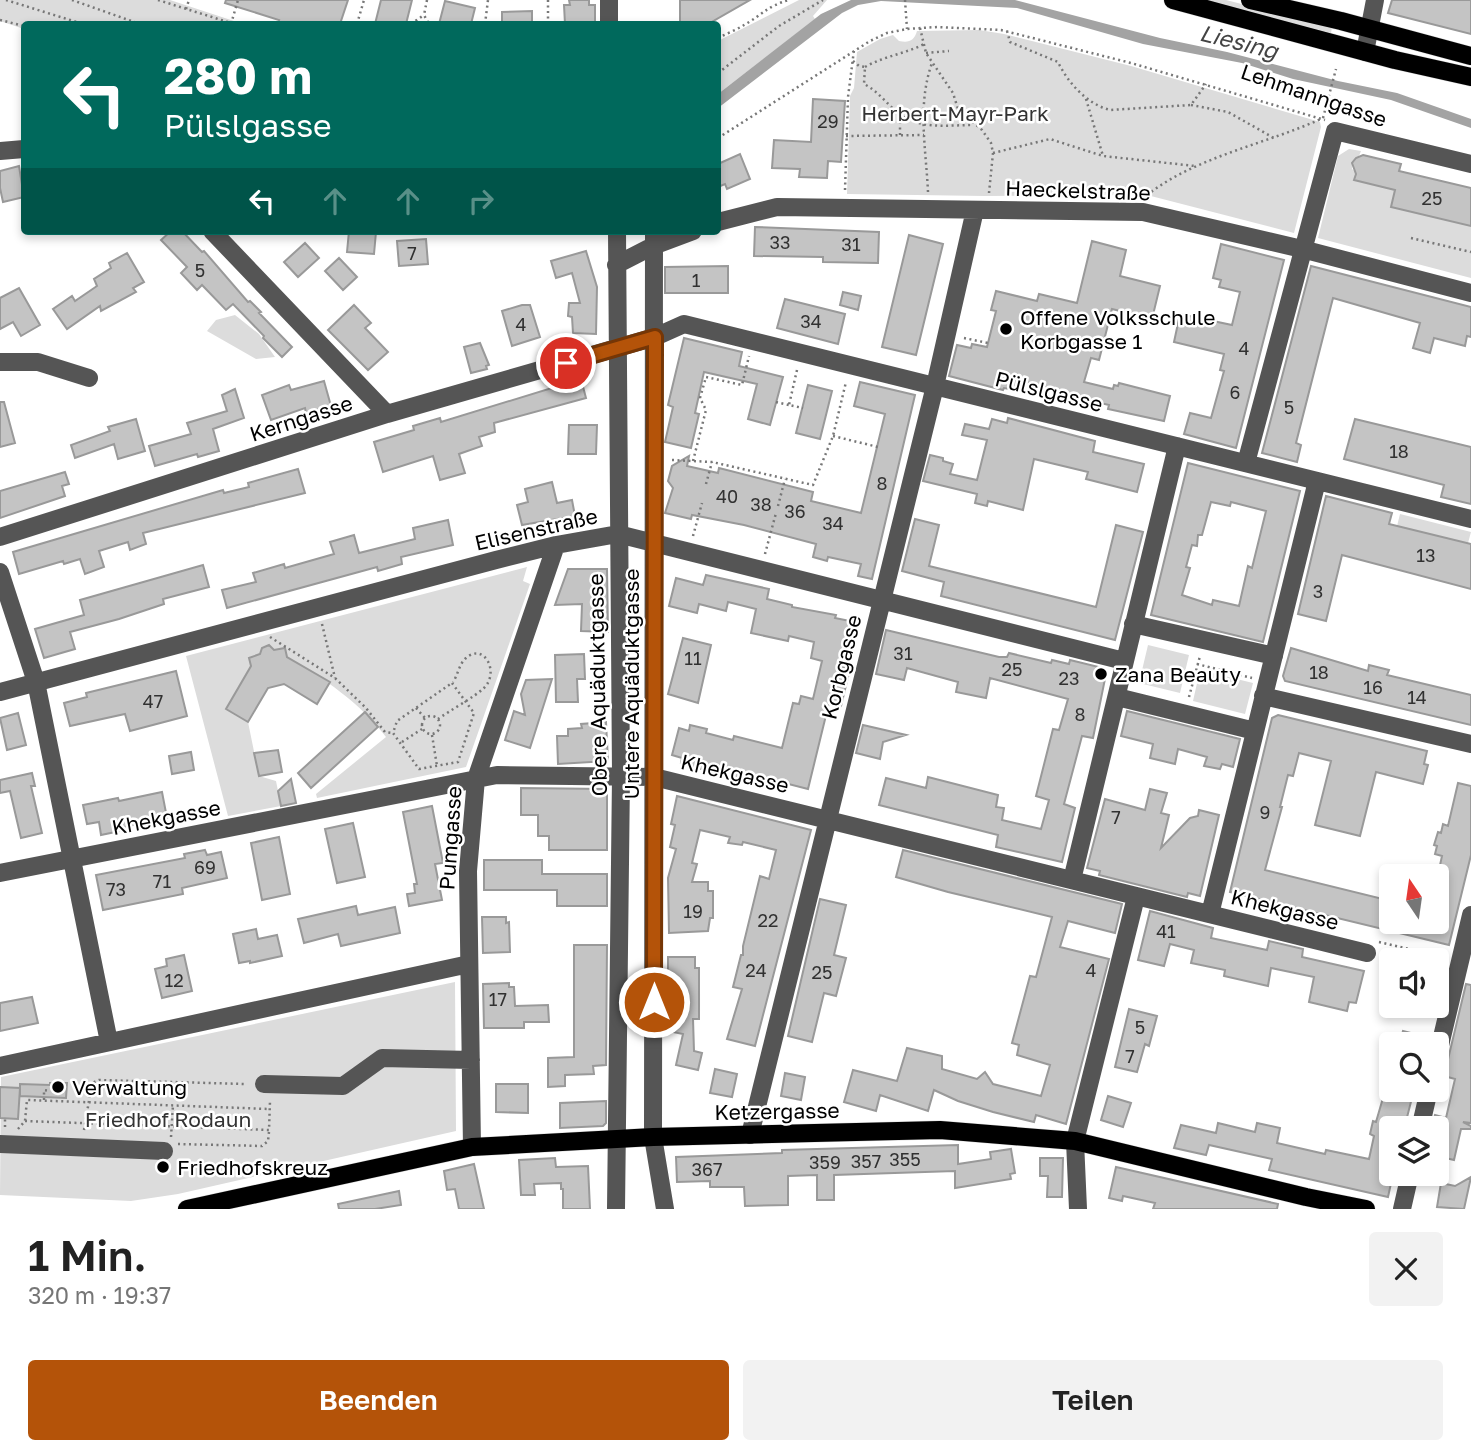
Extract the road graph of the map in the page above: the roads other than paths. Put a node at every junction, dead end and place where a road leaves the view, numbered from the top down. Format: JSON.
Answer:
{"nodes":[{"id":1,"x":609,"y":0,"type":"edge"},
{"id":2,"x":1173,"y":0,"type":"edge"},
{"id":3,"x":1250,"y":0,"type":"edge"},
{"id":4,"x":1376,"y":0,"type":"edge"},
{"id":5,"x":610,"y":21,"type":"edge"},
{"id":6,"x":1370,"y":28,"type":"junction"},
{"id":7,"x":1365,"y":52,"type":"junction"},
{"id":8,"x":1471,"y":55,"type":"edge"},
{"id":9,"x":1471,"y":77,"type":"edge"},
{"id":10,"x":21,"y":149,"type":"edge"},
{"id":11,"x":0,"y":151,"type":"edge"},
{"id":12,"x":1471,"y":164,"type":"edge"},
{"id":13,"x":982,"y":210,"type":"junction"},
{"id":14,"x":721,"y":221,"type":"edge"},
{"id":15,"x":216,"y":235,"type":"edge"},
{"id":16,"x":617,"y":235,"type":"edge"},
{"id":17,"x":671,"y":235,"type":"edge"},
{"id":18,"x":653,"y":238,"type":"edge"},
{"id":19,"x":1302,"y":249,"type":"junction"},
{"id":20,"x":616,"y":265,"type":"junction"},
{"id":21,"x":1471,"y":293,"type":"edge"},
{"id":22,"x":655,"y":337,"type":"junction"},
{"id":23,"x":617,"y":348,"type":"junction"},
{"id":24,"x":0,"y":362,"type":"edge"},
{"id":25,"x":89,"y":378,"type":"dead end"},
{"id":26,"x":935,"y":386,"type":"junction"},
{"id":27,"x":387,"y":414,"type":"junction"},
{"id":28,"x":1177,"y":446,"type":"junction"},
{"id":29,"x":1246,"y":463,"type":"junction"},
{"id":30,"x":1317,"y":481,"type":"junction"},
{"id":31,"x":1471,"y":519,"type":"edge"},
{"id":32,"x":618,"y":534,"type":"junction"},
{"id":33,"x":0,"y":537,"type":"edge"},
{"id":34,"x":654,"y":544,"type":"junction"},
{"id":35,"x":556,"y":545,"type":"junction"},
{"id":36,"x":0,"y":572,"type":"edge"},
{"id":37,"x":880,"y":601,"type":"junction"},
{"id":38,"x":1133,"y":624,"type":"junction"},
{"id":39,"x":1273,"y":656,"type":"junction"},
{"id":40,"x":1124,"y":661,"type":"junction"},
{"id":41,"x":36,"y":682,"type":"junction"},
{"id":42,"x":1265,"y":689,"type":"junction"},
{"id":43,"x":0,"y":692,"type":"edge"},
{"id":44,"x":1117,"y":697,"type":"junction"},
{"id":45,"x":1255,"y":731,"type":"junction"},
{"id":46,"x":1471,"y":744,"type":"edge"},
{"id":47,"x":621,"y":776,"type":"junction"},
{"id":48,"x":654,"y":777,"type":"junction"},
{"id":49,"x":476,"y":779,"type":"junction"},
{"id":50,"x":827,"y":818,"type":"junction"},
{"id":51,"x":73,"y":859,"type":"junction"},
{"id":52,"x":0,"y":873,"type":"edge"},
{"id":53,"x":1072,"y":880,"type":"junction"},
{"id":54,"x":1136,"y":897,"type":"junction"},
{"id":55,"x":1210,"y":914,"type":"junction"},
{"id":56,"x":1471,"y":915,"type":"edge"},
{"id":57,"x":1367,"y":953,"type":"road end"},
{"id":58,"x":469,"y":964,"type":"junction"},
{"id":59,"x":1464,"y":977,"type":"edge"},
{"id":60,"x":1446,"y":1032,"type":"edge"},
{"id":61,"x":109,"y":1042,"type":"junction"},
{"id":62,"x":471,"y":1060,"type":"junction"},
{"id":63,"x":0,"y":1066,"type":"edge"},
{"id":64,"x":267,"y":1084,"type":"road end"},
{"id":65,"x":750,"y":1135,"type":"junction"},
{"id":66,"x":653,"y":1136,"type":"junction"},
{"id":67,"x":618,"y":1138,"type":"junction"},
{"id":68,"x":1075,"y":1141,"type":"junction"},
{"id":69,"x":2,"y":1144,"type":"edge"},
{"id":70,"x":472,"y":1147,"type":"junction"},
{"id":71,"x":164,"y":1151,"type":"dead end"},
{"id":72,"x":1407,"y":1186,"type":"edge"},
{"id":73,"x":187,"y":1209,"type":"edge"},
{"id":74,"x":616,"y":1209,"type":"edge"},
{"id":75,"x":666,"y":1209,"type":"edge"},
{"id":76,"x":1078,"y":1209,"type":"edge"},
{"id":77,"x":1366,"y":1209,"type":"edge"},
{"id":78,"x":1402,"y":1209,"type":"edge"}],
"edges":[{"from":1,"to":5,"type":"street"},
{"from":2,"to":7,"type":"main road"},
{"from":3,"to":6,"type":"main road"},
{"from":4,"to":6,"type":"street"},
{"from":6,"to":7,"type":"street"},
{"from":6,"to":8,"type":"main road"},
{"from":7,"to":9,"type":"main road"},
{"from":10,"to":11,"type":"street"},
{"from":12,"to":19,"type":"street","name":"Lehmanngasse"},
{"from":13,"to":14,"type":"street","name":"Haeckelstraße"},
{"from":13,"to":19,"type":"street","name":"Haeckelstraße"},
{"from":13,"to":26,"type":"street","name":"Korbgasse"},
{"from":15,"to":27,"type":"street"},
{"from":16,"to":20,"type":"street","name":"Obere Aquäduktgasse"},
{"from":17,"to":18,"type":"street"},
{"from":18,"to":20,"type":"street"},
{"from":18,"to":22,"type":"street","name":"Untere Aquäduktgasse"},
{"from":19,"to":21,"type":"street","name":"Haeckelstraße"},
{"from":19,"to":29,"type":"street"},
{"from":20,"to":23,"type":"street","name":"Obere Aquäduktgasse"},
{"from":22,"to":23,"type":"street","name":"Pülslgasse"},
{"from":22,"to":26,"type":"street","name":"Pülslgasse"},
{"from":22,"to":34,"type":"street","name":"Untere Aquäduktgasse"},
{"from":23,"to":27,"type":"street","name":"Kerngasse"},
{"from":23,"to":32,"type":"street","name":"Obere Aquäduktgasse"},
{"from":24,"to":25,"type":"street"},
{"from":26,"to":28,"type":"street","name":"Pülslgasse"},
{"from":26,"to":37,"type":"street","name":"Korbgasse"},
{"from":27,"to":33,"type":"street","name":"Kerngasse"},
{"from":28,"to":29,"type":"street","name":"Pülslgasse"},
{"from":28,"to":38,"type":"street"},
{"from":29,"to":30,"type":"street","name":"Pülslgasse"},
{"from":30,"to":31,"type":"street","name":"Pülslgasse"},
{"from":30,"to":39,"type":"street"},
{"from":32,"to":34,"type":"street","name":"Elisenstraße"},
{"from":32,"to":35,"type":"street","name":"Elisenstraße"},
{"from":32,"to":47,"type":"street","name":"Obere Aquäduktgasse"},
{"from":34,"to":37,"type":"street","name":"Elisenstraße"},
{"from":34,"to":48,"type":"street","name":"Untere Aquäduktgasse"},
{"from":35,"to":41,"type":"street","name":"Elisenstraße"},
{"from":35,"to":49,"type":"street","name":"Pumgasse"},
{"from":36,"to":41,"type":"street"},
{"from":37,"to":40,"type":"street","name":"Elisenstraße"},
{"from":37,"to":50,"type":"street","name":"Korbgasse"},
{"from":38,"to":39,"type":"street"},
{"from":38,"to":40,"type":"street"},
{"from":39,"to":42,"type":"street"},
{"from":40,"to":44,"type":"street"},
{"from":41,"to":43,"type":"street","name":"Elisenstraße"},
{"from":41,"to":51,"type":"street"},
{"from":42,"to":45,"type":"street"},
{"from":42,"to":46,"type":"street"},
{"from":44,"to":45,"type":"street"},
{"from":44,"to":53,"type":"street"},
{"from":45,"to":55,"type":"street"},
{"from":47,"to":48,"type":"street","name":"Khekgasse"},
{"from":47,"to":49,"type":"street","name":"Khekgasse"},
{"from":47,"to":67,"type":"street","name":"Obere Aquäduktgasse"},
{"from":48,"to":50,"type":"street","name":"Khekgasse"},
{"from":48,"to":66,"type":"street","name":"Untere Aquäduktgasse"},
{"from":49,"to":51,"type":"street","name":"Khekgasse"},
{"from":49,"to":58,"type":"street","name":"Pumgasse"},
{"from":50,"to":53,"type":"street","name":"Khekgasse"},
{"from":50,"to":65,"type":"street","name":"Korbgasse"},
{"from":51,"to":52,"type":"street","name":"Khekgasse"},
{"from":51,"to":61,"type":"street"},
{"from":53,"to":54,"type":"street","name":"Khekgasse"},
{"from":54,"to":55,"type":"street","name":"Khekgasse"},
{"from":54,"to":68,"type":"street"},
{"from":55,"to":57,"type":"street","name":"Khekgasse"},
{"from":56,"to":59,"type":"street"},
{"from":58,"to":61,"type":"street"},
{"from":58,"to":62,"type":"street","name":"Pumgasse"},
{"from":59,"to":60,"type":"street"},
{"from":61,"to":63,"type":"street"},
{"from":62,"to":64,"type":"street"},
{"from":62,"to":70,"type":"street","name":"Pumgasse"},
{"from":65,"to":66,"type":"main road","name":"Ketzergasse"},
{"from":65,"to":68,"type":"main road","name":"Ketzergasse"},
{"from":66,"to":67,"type":"main road","name":"Ketzergasse"},
{"from":66,"to":75,"type":"street","name":"Untere Aquäduktgasse"},
{"from":67,"to":70,"type":"main road","name":"Ketzergasse"},
{"from":67,"to":74,"type":"street","name":"Obere Aquäduktgasse"},
{"from":68,"to":76,"type":"street"},
{"from":68,"to":77,"type":"main road","name":"Ketzergasse"},
{"from":69,"to":71,"type":"street"},
{"from":70,"to":73,"type":"main road","name":"Ketzergasse"},
{"from":72,"to":78,"type":"street"}]}
